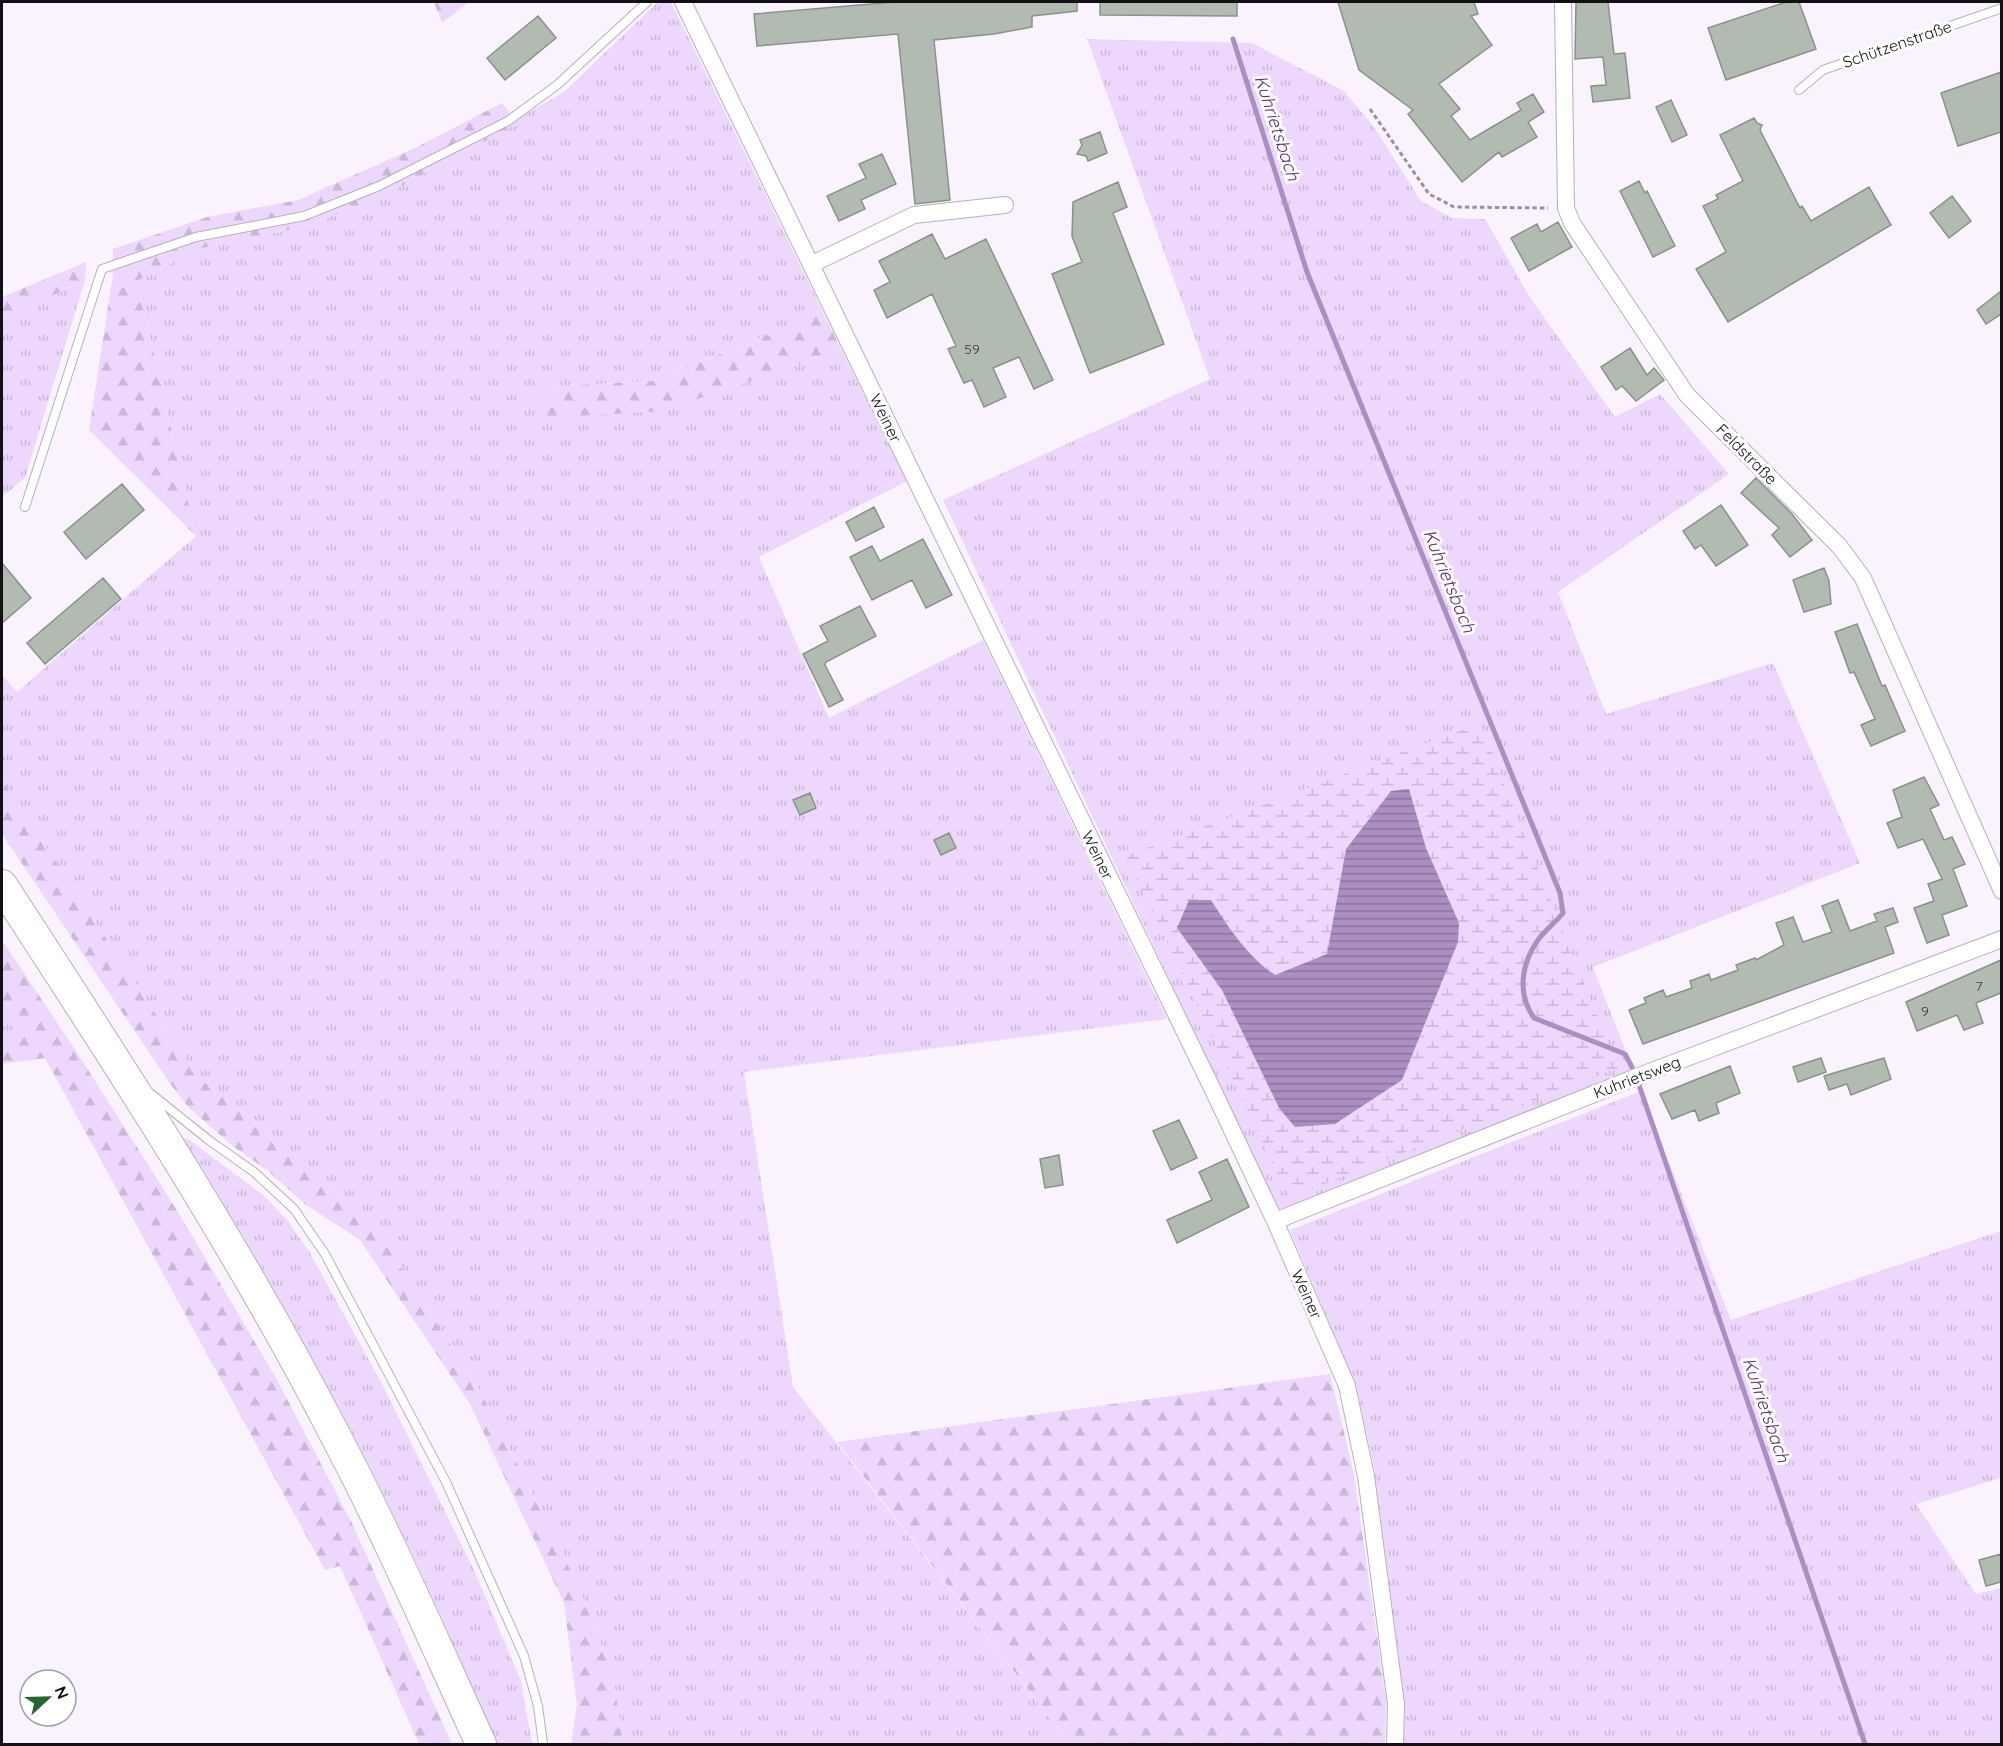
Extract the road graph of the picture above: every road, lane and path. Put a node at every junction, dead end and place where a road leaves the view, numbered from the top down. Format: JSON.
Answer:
{"nodes":[{"id":1,"x":647,"y":2,"type":"edge"},
{"id":2,"x":683,"y":2,"type":"edge"},
{"id":3,"x":1563,"y":2,"type":"edge"},
{"id":4,"x":2001,"y":8,"type":"edge"},
{"id":5,"x":1798,"y":90,"type":"dead end"},
{"id":6,"x":1370,"y":109,"type":"dead end"},
{"id":7,"x":1005,"y":205,"type":"dead end"},
{"id":8,"x":1566,"y":208,"type":"junction"},
{"id":9,"x":812,"y":264,"type":"junction"},
{"id":10,"x":25,"y":507,"type":"dead end"},
{"id":11,"x":2,"y":885,"type":"edge"},
{"id":12,"x":2001,"y":891,"type":"edge"},
{"id":13,"x":2001,"y":939,"type":"edge"},
{"id":14,"x":123,"y":1070,"type":"junction"},
{"id":15,"x":1275,"y":1221,"type":"junction"},
{"id":16,"x":481,"y":1744,"type":"edge"},
{"id":17,"x":543,"y":1744,"type":"edge"},
{"id":18,"x":1395,"y":1744,"type":"edge"}],
"edges":[{"from":1,"to":10,"type":"lane"},
{"from":2,"to":9,"type":"street","name":"Weiner"},
{"from":3,"to":8,"type":"street","name":"Feldstraße"},
{"from":4,"to":5,"type":"lane","name":"Schützenstraße"},
{"from":6,"to":8,"type":"path"},
{"from":7,"to":9,"type":"street"},
{"from":8,"to":12,"type":"street","name":"Feldstraße"},
{"from":9,"to":15,"type":"street","name":"Weiner"},
{"from":11,"to":14,"type":"highway"},
{"from":13,"to":15,"type":"street","name":"Kuhrietsweg"},
{"from":14,"to":16,"type":"highway"},
{"from":14,"to":17,"type":"lane"},
{"from":15,"to":18,"type":"street","name":"Weiner"}]}
